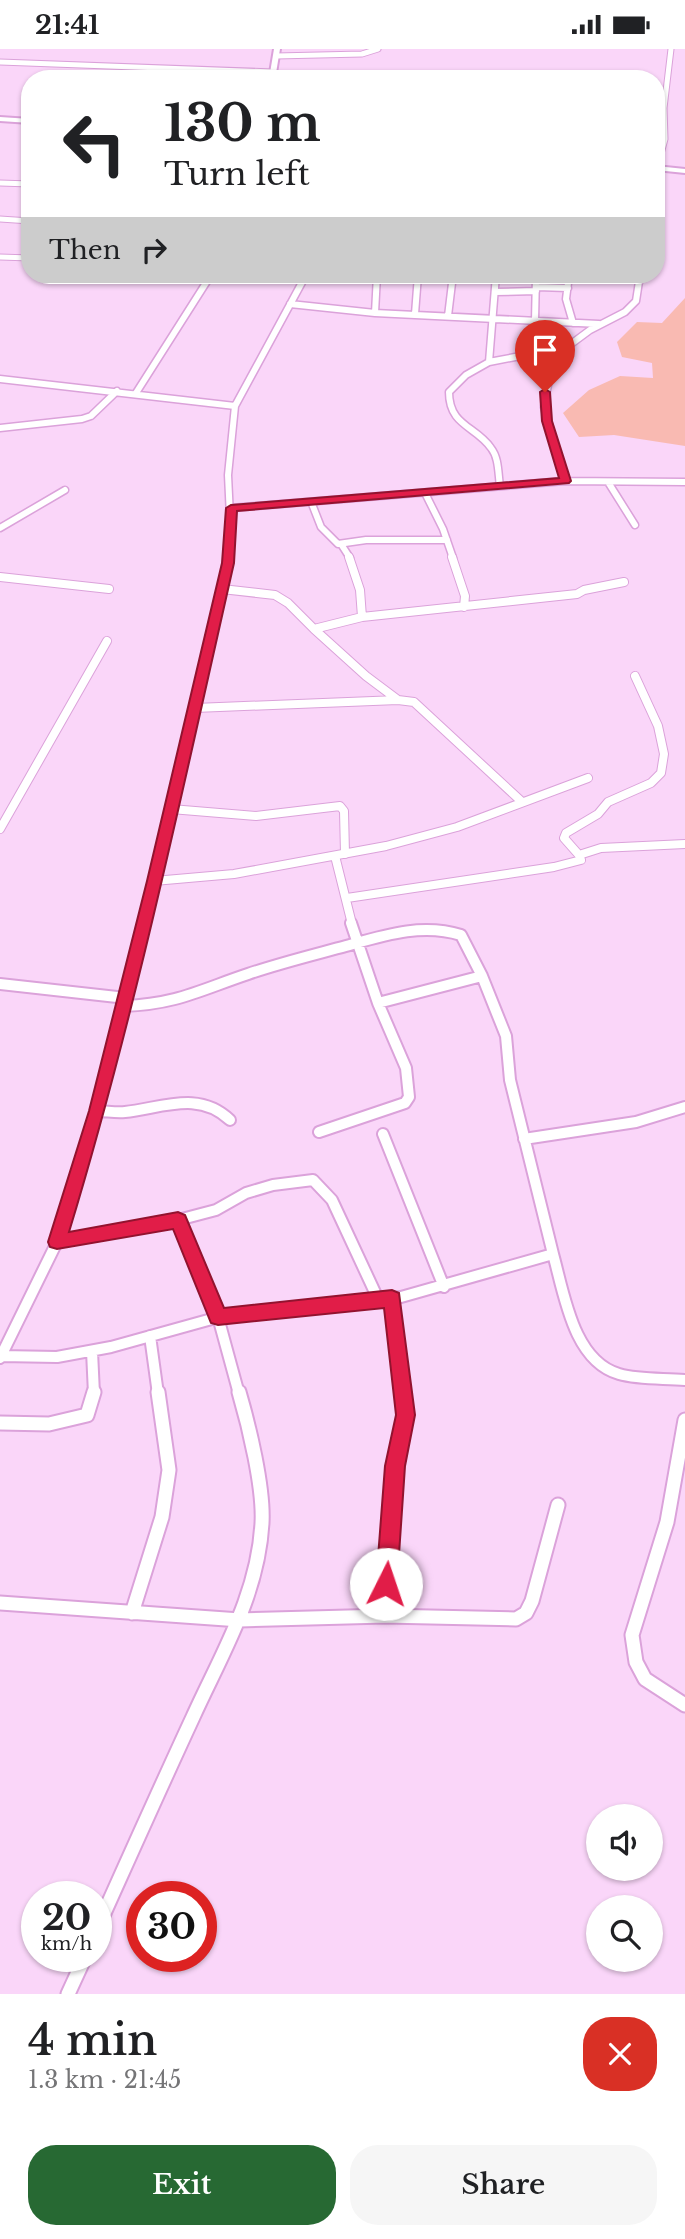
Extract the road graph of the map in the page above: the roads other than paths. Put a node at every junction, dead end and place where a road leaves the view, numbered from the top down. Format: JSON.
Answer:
{"nodes":[{"id":1,"x":378,"y":49,"type":"edge"},
{"id":2,"x":671,"y":49,"type":"edge"},
{"id":3,"x":277,"y":52,"type":"edge"},
{"id":4,"x":0,"y":62,"type":"edge"},
{"id":5,"x":168,"y":70,"type":"edge"},
{"id":6,"x":274,"y":70,"type":"edge"},
{"id":7,"x":665,"y":100,"type":"edge"},
{"id":8,"x":0,"y":119,"type":"edge"},
{"id":9,"x":21,"y":120,"type":"edge"},
{"id":10,"x":0,"y":126,"type":"edge"},
{"id":11,"x":21,"y":127,"type":"edge"},
{"id":12,"x":665,"y":164,"type":"edge"},
{"id":13,"x":685,"y":164,"type":"edge"},
{"id":14,"x":665,"y":166,"type":"edge"},
{"id":15,"x":685,"y":171,"type":"edge"},
{"id":16,"x":0,"y":183,"type":"edge"},
{"id":17,"x":21,"y":184,"type":"edge"},
{"id":18,"x":0,"y":219,"type":"edge"},
{"id":19,"x":21,"y":220,"type":"edge"},
{"id":20,"x":0,"y":257,"type":"edge"},
{"id":21,"x":21,"y":258,"type":"edge"},
{"id":22,"x":205,"y":284,"type":"edge"},
{"id":23,"x":301,"y":284,"type":"edge"},
{"id":24,"x":377,"y":284,"type":"edge"},
{"id":25,"x":417,"y":284,"type":"edge"},
{"id":26,"x":452,"y":284,"type":"edge"},
{"id":27,"x":495,"y":284,"type":"edge"},
{"id":28,"x":537,"y":284,"type":"edge"},
{"id":29,"x":568,"y":284,"type":"edge"},
{"id":30,"x":639,"y":284,"type":"edge"},
{"id":31,"x":568,"y":288,"type":"junction"},
{"id":32,"x":537,"y":289,"type":"junction"},
{"id":33,"x":495,"y":292,"type":"junction"},
{"id":34,"x":290,"y":304,"type":"junction"},
{"id":35,"x":375,"y":313,"type":"junction"},
{"id":36,"x":415,"y":314,"type":"junction"},
{"id":37,"x":448,"y":316,"type":"junction"},
{"id":38,"x":493,"y":319,"type":"junction"},
{"id":39,"x":535,"y":321,"type":"junction"},
{"id":40,"x":573,"y":323,"type":"junction"},
{"id":41,"x":600,"y":324,"type":"junction"},
{"id":42,"x":540,"y":353,"type":"junction"},
{"id":43,"x":489,"y":362,"type":"junction"},
{"id":44,"x":0,"y":379,"type":"edge"},
{"id":45,"x":117,"y":391,"type":"junction"},
{"id":46,"x":136,"y":393,"type":"junction"},
{"id":47,"x":235,"y":406,"type":"junction"},
{"id":48,"x":0,"y":428,"type":"edge"},
{"id":49,"x":565,"y":481,"type":"junction"},
{"id":50,"x":608,"y":482,"type":"junction"},
{"id":51,"x":685,"y":482,"type":"edge"},
{"id":52,"x":500,"y":486,"type":"junction"},
{"id":53,"x":65,"y":489,"type":"dead end"},
{"id":54,"x":425,"y":493,"type":"junction"},
{"id":55,"x":312,"y":504,"type":"junction"},
{"id":56,"x":231,"y":508,"type":"junction"},
{"id":57,"x":635,"y":525,"type":"dead end"},
{"id":58,"x":0,"y":528,"type":"edge"},
{"id":59,"x":447,"y":540,"type":"junction"},
{"id":60,"x":341,"y":544,"type":"junction"},
{"id":61,"x":0,"y":577,"type":"edge"},
{"id":62,"x":624,"y":582,"type":"dead end"},
{"id":63,"x":109,"y":589,"type":"dead end"},
{"id":64,"x":222,"y":589,"type":"junction"},
{"id":65,"x":464,"y":607,"type":"junction"},
{"id":66,"x":362,"y":617,"type":"junction"},
{"id":67,"x":314,"y":629,"type":"junction"},
{"id":68,"x":107,"y":641,"type":"dead end"},
{"id":69,"x":635,"y":676,"type":"dead end"},
{"id":70,"x":398,"y":700,"type":"junction"},
{"id":71,"x":195,"y":708,"type":"junction"},
{"id":72,"x":588,"y":778,"type":"dead end"},
{"id":73,"x":521,"y":801,"type":"junction"},
{"id":74,"x":171,"y":809,"type":"junction"},
{"id":75,"x":0,"y":829,"type":"edge"},
{"id":76,"x":685,"y":844,"type":"edge"},
{"id":77,"x":340,"y":855,"type":"junction"},
{"id":78,"x":579,"y":855,"type":"junction"},
{"id":79,"x":154,"y":881,"type":"junction"},
{"id":80,"x":347,"y":898,"type":"junction"},
{"id":81,"x":356,"y":942,"type":"junction"},
{"id":82,"x":482,"y":976,"type":"junction"},
{"id":83,"x":0,"y":984,"type":"edge"},
{"id":84,"x":125,"y":1002,"type":"junction"},
{"id":85,"x":377,"y":1003,"type":"junction"},
{"id":86,"x":685,"y":1107,"type":"edge"},
{"id":87,"x":97,"y":1111,"type":"junction"},
{"id":88,"x":230,"y":1120,"type":"dead end"},
{"id":89,"x":319,"y":1132,"type":"dead end"},
{"id":90,"x":383,"y":1134,"type":"dead end"},
{"id":91,"x":524,"y":1139,"type":"junction"},
{"id":92,"x":178,"y":1220,"type":"junction"},
{"id":93,"x":57,"y":1242,"type":"junction"},
{"id":94,"x":553,"y":1254,"type":"junction"},
{"id":95,"x":444,"y":1287,"type":"junction"},
{"id":96,"x":386,"y":1300,"type":"junction"},
{"id":97,"x":218,"y":1317,"type":"junction"},
{"id":98,"x":150,"y":1336,"type":"junction"},
{"id":99,"x":92,"y":1351,"type":"junction"},
{"id":100,"x":1,"y":1357,"type":"edge"},
{"id":101,"x":685,"y":1380,"type":"edge"},
{"id":102,"x":685,"y":1419,"type":"edge"},
{"id":103,"x":0,"y":1423,"type":"edge"},
{"id":104,"x":558,"y":1505,"type":"dead end"},
{"id":105,"x":0,"y":1603,"type":"edge"},
{"id":106,"x":132,"y":1613,"type":"junction"},
{"id":107,"x":385,"y":1616,"type":"junction"},
{"id":108,"x":240,"y":1620,"type":"junction"},
{"id":109,"x":685,"y":1705,"type":"edge"},
{"id":110,"x":112,"y":1896,"type":"edge"},
{"id":111,"x":78,"y":1972,"type":"edge"},
{"id":112,"x":68,"y":1994,"type":"edge"}],
"edges":[{"from":1,"to":3,"type":"street"},
{"from":2,"to":7,"type":"street"},
{"from":3,"to":6,"type":"street"},
{"from":4,"to":5,"type":"street"},
{"from":8,"to":9,"type":"main road"},
{"from":10,"to":11,"type":"main road"},
{"from":12,"to":13,"type":"main road"},
{"from":14,"to":15,"type":"main road"},
{"from":16,"to":17,"type":"street"},
{"from":18,"to":19,"type":"street"},
{"from":20,"to":21,"type":"street"},
{"from":22,"to":46,"type":"street"},
{"from":23,"to":34,"type":"street"},
{"from":24,"to":35,"type":"street"},
{"from":25,"to":36,"type":"street"},
{"from":26,"to":37,"type":"street"},
{"from":27,"to":33,"type":"street"},
{"from":28,"to":32,"type":"street"},
{"from":29,"to":31,"type":"street"},
{"from":30,"to":41,"type":"street"},
{"from":31,"to":32,"type":"street"},
{"from":31,"to":40,"type":"street"},
{"from":32,"to":33,"type":"street"},
{"from":32,"to":39,"type":"street"},
{"from":33,"to":38,"type":"street"},
{"from":34,"to":35,"type":"street"},
{"from":34,"to":47,"type":"street"},
{"from":35,"to":36,"type":"street"},
{"from":36,"to":37,"type":"street"},
{"from":37,"to":38,"type":"street"},
{"from":38,"to":39,"type":"street"},
{"from":38,"to":43,"type":"street"},
{"from":39,"to":40,"type":"street"},
{"from":40,"to":41,"type":"street"},
{"from":41,"to":42,"type":"street"},
{"from":42,"to":43,"type":"street"},
{"from":42,"to":49,"type":"street"},
{"from":43,"to":52,"type":"street"},
{"from":44,"to":45,"type":"street"},
{"from":45,"to":46,"type":"street"},
{"from":45,"to":48,"type":"street"},
{"from":46,"to":47,"type":"street"},
{"from":47,"to":56,"type":"street"},
{"from":49,"to":50,"type":"street"},
{"from":49,"to":52,"type":"street"},
{"from":50,"to":51,"type":"street"},
{"from":50,"to":57,"type":"street"},
{"from":52,"to":54,"type":"street"},
{"from":53,"to":58,"type":"street"},
{"from":54,"to":55,"type":"street"},
{"from":54,"to":59,"type":"street"},
{"from":55,"to":56,"type":"street"},
{"from":55,"to":60,"type":"street"},
{"from":56,"to":64,"type":"street"},
{"from":59,"to":60,"type":"street"},
{"from":59,"to":65,"type":"street"},
{"from":60,"to":66,"type":"street"},
{"from":61,"to":63,"type":"street"},
{"from":62,"to":65,"type":"street"},
{"from":64,"to":67,"type":"street"},
{"from":64,"to":71,"type":"street"},
{"from":65,"to":66,"type":"street"},
{"from":66,"to":67,"type":"street"},
{"from":67,"to":70,"type":"street"},
{"from":68,"to":75,"type":"street"},
{"from":69,"to":78,"type":"street"},
{"from":70,"to":71,"type":"street"},
{"from":70,"to":73,"type":"street"},
{"from":71,"to":74,"type":"street"},
{"from":72,"to":73,"type":"street"},
{"from":73,"to":77,"type":"street"},
{"from":74,"to":77,"type":"street"},
{"from":74,"to":79,"type":"street"},
{"from":76,"to":78,"type":"street"},
{"from":77,"to":79,"type":"street"},
{"from":77,"to":80,"type":"street"},
{"from":78,"to":80,"type":"street"},
{"from":79,"to":84,"type":"street"},
{"from":80,"to":81,"type":"street"},
{"from":81,"to":82,"type":"street"},
{"from":81,"to":84,"type":"street"},
{"from":81,"to":85,"type":"street"},
{"from":82,"to":85,"type":"street"},
{"from":82,"to":91,"type":"street"},
{"from":83,"to":84,"type":"street"},
{"from":84,"to":87,"type":"street"},
{"from":85,"to":89,"type":"street"},
{"from":86,"to":91,"type":"street"},
{"from":87,"to":88,"type":"street"},
{"from":87,"to":93,"type":"street"},
{"from":90,"to":95,"type":"street"},
{"from":91,"to":94,"type":"street"},
{"from":92,"to":93,"type":"street"},
{"from":92,"to":96,"type":"street"},
{"from":92,"to":97,"type":"street"},
{"from":93,"to":100,"type":"street"},
{"from":94,"to":95,"type":"street"},
{"from":94,"to":101,"type":"street"},
{"from":95,"to":96,"type":"street"},
{"from":96,"to":97,"type":"street"},
{"from":96,"to":107,"type":"street"},
{"from":97,"to":98,"type":"street"},
{"from":97,"to":108,"type":"street"},
{"from":98,"to":99,"type":"street"},
{"from":98,"to":106,"type":"street"},
{"from":99,"to":100,"type":"street"},
{"from":99,"to":103,"type":"street"},
{"from":102,"to":109,"type":"street"},
{"from":104,"to":107,"type":"street"},
{"from":105,"to":106,"type":"street"},
{"from":106,"to":108,"type":"street"},
{"from":107,"to":108,"type":"street"},
{"from":108,"to":110,"type":"street"},
{"from":111,"to":112,"type":"street"}]}
